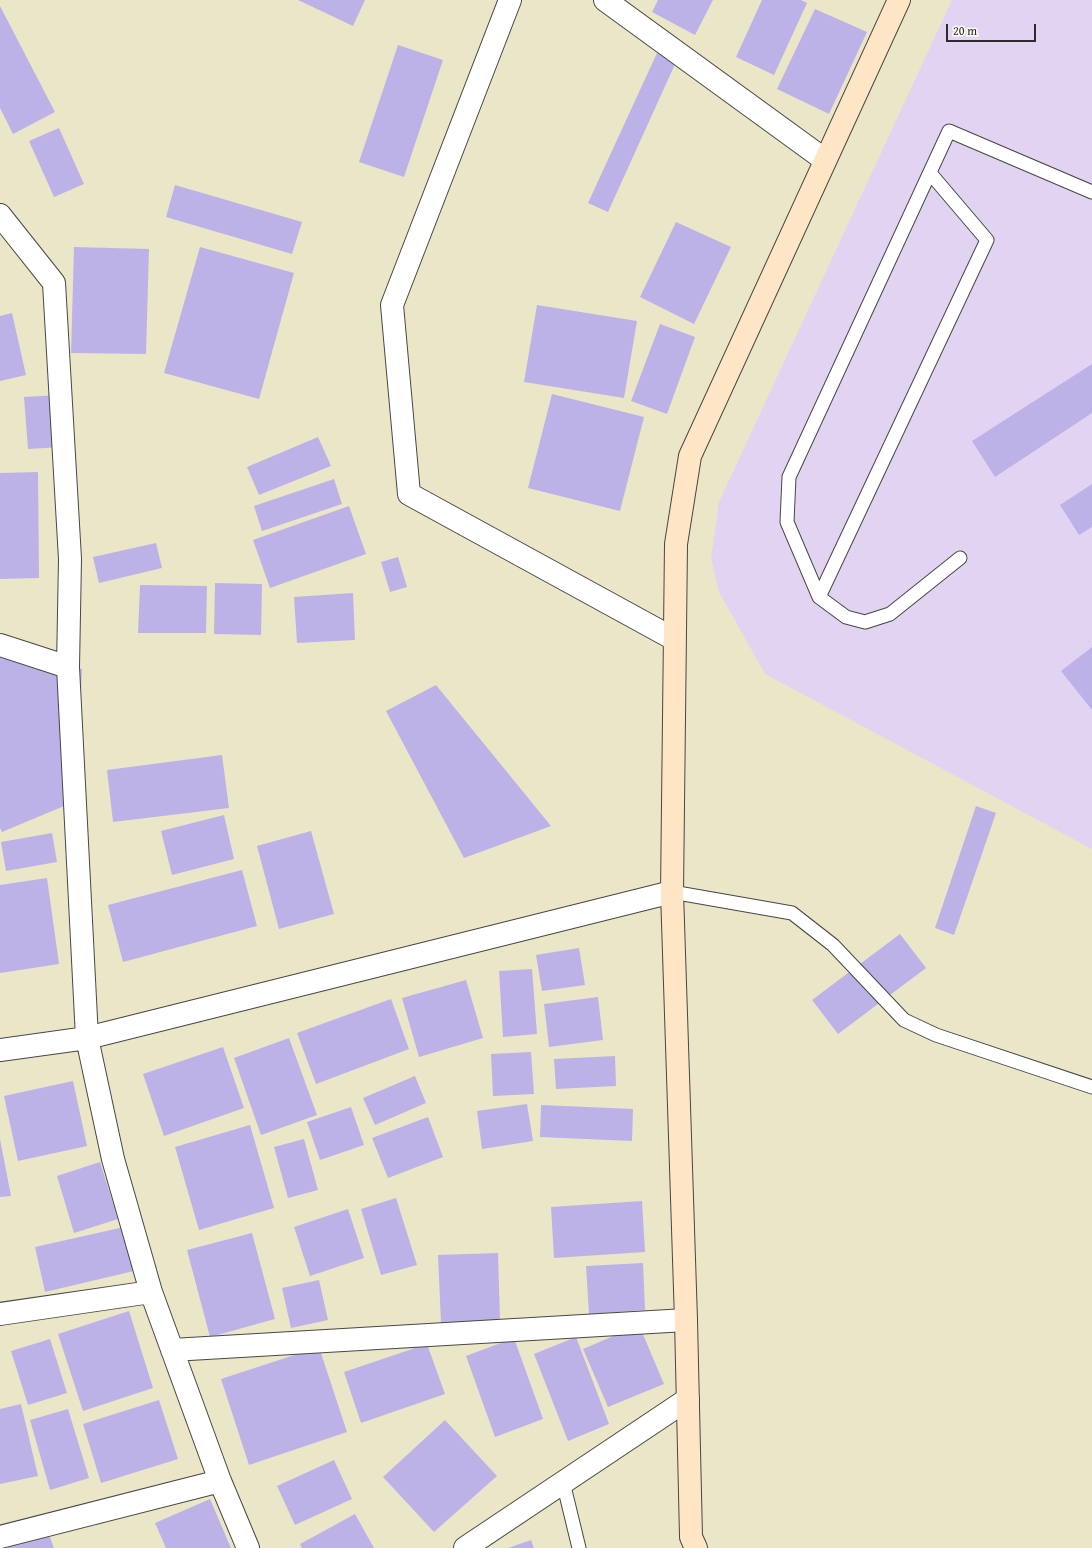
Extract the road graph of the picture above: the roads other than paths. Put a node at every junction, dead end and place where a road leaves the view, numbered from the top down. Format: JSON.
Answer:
{"nodes":[{"id":1,"x":510,"y":0,"type":"edge"},
{"id":2,"x":605,"y":0,"type":"edge"},
{"id":3,"x":899,"y":0,"type":"edge"},
{"id":4,"x":825,"y":160,"type":"junction"},
{"id":5,"x":930,"y":173,"type":"junction"},
{"id":6,"x":1092,"y":192,"type":"edge"},
{"id":7,"x":0,"y":215,"type":"edge"},
{"id":8,"x":960,"y":558,"type":"dead end"},
{"id":9,"x":819,"y":597,"type":"junction"},
{"id":10,"x":674,"y":640,"type":"junction"},
{"id":11,"x":0,"y":645,"type":"edge"},
{"id":12,"x":68,"y":667,"type":"junction"},
{"id":13,"x":672,"y":892,"type":"junction"},
{"id":14,"x":87,"y":1038,"type":"junction"},
{"id":15,"x":0,"y":1050,"type":"edge"},
{"id":16,"x":1092,"y":1087,"type":"edge"},
{"id":17,"x":151,"y":1292,"type":"junction"},
{"id":18,"x":0,"y":1314,"type":"edge"},
{"id":19,"x":686,"y":1320,"type":"junction"},
{"id":20,"x":172,"y":1350,"type":"junction"},
{"id":21,"x":688,"y":1399,"type":"junction"},
{"id":22,"x":220,"y":1481,"type":"junction"},
{"id":23,"x":563,"y":1482,"type":"junction"},
{"id":24,"x":0,"y":1537,"type":"edge"},
{"id":25,"x":248,"y":1548,"type":"edge"},
{"id":26,"x":465,"y":1548,"type":"edge"},
{"id":27,"x":579,"y":1548,"type":"edge"},
{"id":28,"x":696,"y":1548,"type":"edge"}],
"edges":[{"from":1,"to":10,"type":"street"},
{"from":2,"to":4,"type":"street"},
{"from":3,"to":4,"type":"main road"},
{"from":4,"to":10,"type":"main road"},
{"from":5,"to":6,"type":"lane"},
{"from":5,"to":9,"type":"lane"},
{"from":5,"to":9,"type":"lane"},
{"from":7,"to":12,"type":"street"},
{"from":8,"to":9,"type":"lane"},
{"from":10,"to":13,"type":"main road"},
{"from":11,"to":12,"type":"street"},
{"from":12,"to":14,"type":"street"},
{"from":13,"to":14,"type":"street"},
{"from":13,"to":16,"type":"lane"},
{"from":13,"to":19,"type":"main road"},
{"from":14,"to":15,"type":"street"},
{"from":14,"to":17,"type":"street"},
{"from":17,"to":18,"type":"street"},
{"from":17,"to":20,"type":"street"},
{"from":19,"to":20,"type":"street"},
{"from":19,"to":21,"type":"main road"},
{"from":20,"to":22,"type":"street"},
{"from":21,"to":23,"type":"street"},
{"from":21,"to":28,"type":"main road"},
{"from":22,"to":24,"type":"street"},
{"from":22,"to":25,"type":"street"},
{"from":23,"to":26,"type":"street"},
{"from":23,"to":27,"type":"lane"}]}
